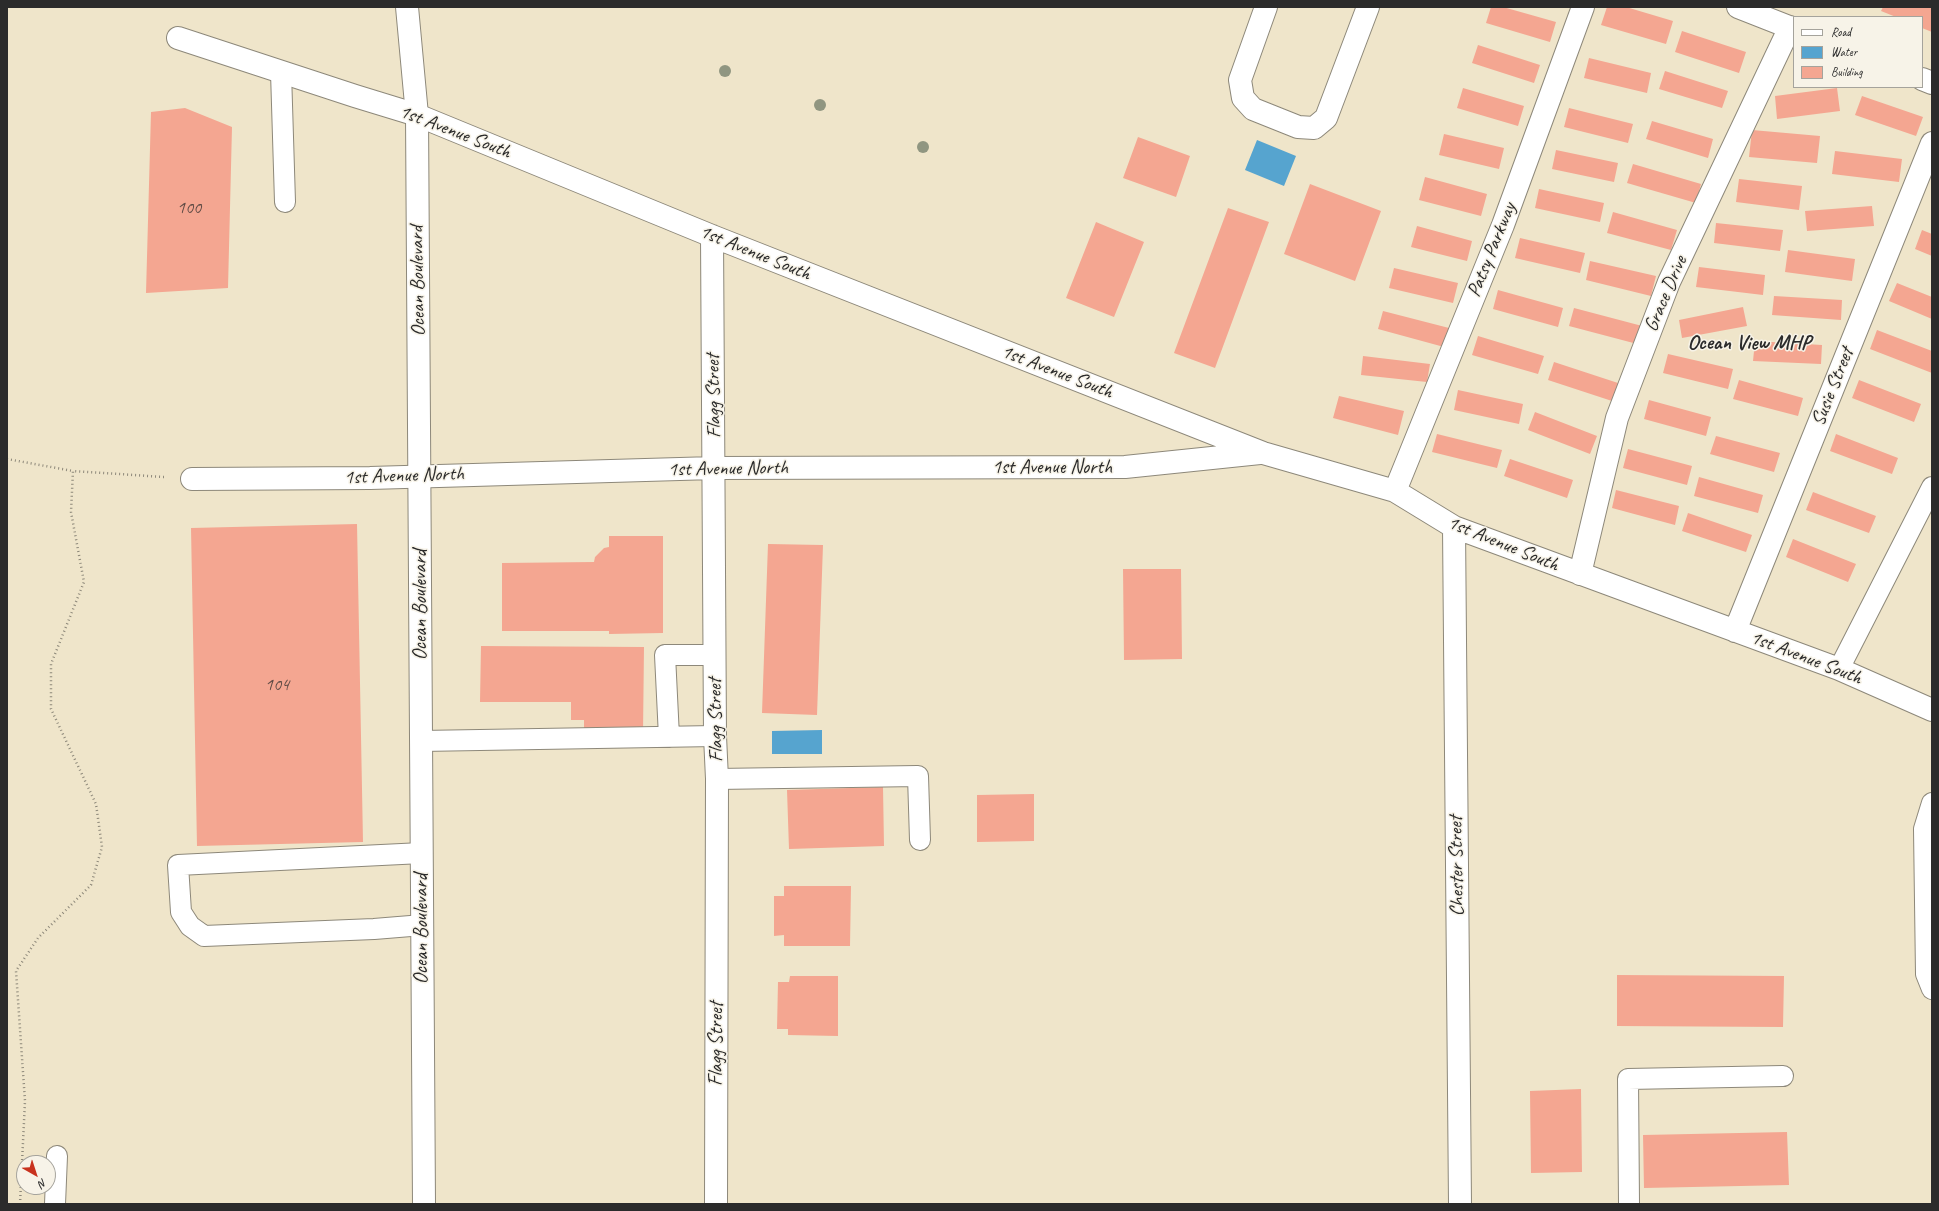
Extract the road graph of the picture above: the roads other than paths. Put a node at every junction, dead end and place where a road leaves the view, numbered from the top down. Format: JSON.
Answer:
{"nodes":[{"id":1,"x":407,"y":7,"type":"edge"},
{"id":2,"x":1266,"y":7,"type":"edge"},
{"id":3,"x":1368,"y":7,"type":"edge"},
{"id":4,"x":1582,"y":7,"type":"edge"},
{"id":5,"x":1738,"y":7,"type":"edge"},
{"id":6,"x":1792,"y":28,"type":"edge"},
{"id":7,"x":178,"y":38,"type":"dead end"},
{"id":8,"x":281,"y":72,"type":"junction"},
{"id":9,"x":417,"y":115,"type":"junction"},
{"id":10,"x":1932,"y":143,"type":"edge"},
{"id":11,"x":286,"y":202,"type":"dead end"},
{"id":12,"x":712,"y":236,"type":"junction"},
{"id":13,"x":1263,"y":453,"type":"junction"},
{"id":14,"x":714,"y":468,"type":"junction"},
{"id":15,"x":420,"y":475,"type":"junction"},
{"id":16,"x":192,"y":479,"type":"road end"},
{"id":17,"x":1932,"y":487,"type":"edge"},
{"id":18,"x":1395,"y":491,"type":"junction"},
{"id":19,"x":1454,"y":527,"type":"junction"},
{"id":20,"x":1580,"y":574,"type":"junction"},
{"id":21,"x":1734,"y":631,"type":"junction"},
{"id":22,"x":715,"y":655,"type":"junction"},
{"id":23,"x":1839,"y":669,"type":"junction"},
{"id":24,"x":1932,"y":710,"type":"edge"},
{"id":25,"x":715,"y":736,"type":"junction"},
{"id":26,"x":669,"y":737,"type":"junction"},
{"id":27,"x":421,"y":741,"type":"junction"},
{"id":28,"x":717,"y":779,"type":"junction"},
{"id":29,"x":1932,"y":803,"type":"edge"},
{"id":30,"x":920,"y":840,"type":"dead end"},
{"id":31,"x":422,"y":853,"type":"junction"},
{"id":32,"x":1928,"y":918,"type":"edge"},
{"id":33,"x":423,"y":925,"type":"junction"},
{"id":34,"x":1932,"y":989,"type":"edge"},
{"id":35,"x":1783,"y":1076,"type":"dead end"},
{"id":36,"x":57,"y":1156,"type":"dead end"},
{"id":37,"x":55,"y":1204,"type":"edge"},
{"id":38,"x":424,"y":1204,"type":"edge"},
{"id":39,"x":716,"y":1204,"type":"edge"},
{"id":40,"x":1460,"y":1204,"type":"edge"},
{"id":41,"x":1629,"y":1204,"type":"edge"}],
"edges":[{"from":1,"to":9,"type":"street","name":"Ocean Boulevard"},
{"from":2,"to":3,"type":"street"},
{"from":4,"to":18,"type":"street","name":"Patsy Parkway"},
{"from":5,"to":6,"type":"street"},
{"from":6,"to":20,"type":"street","name":"Grace Drive"},
{"from":7,"to":8,"type":"street","name":"1st Avenue South"},
{"from":8,"to":9,"type":"street","name":"1st Avenue South"},
{"from":8,"to":11,"type":"lane"},
{"from":9,"to":12,"type":"street","name":"1st Avenue South"},
{"from":9,"to":15,"type":"street","name":"Ocean Boulevard"},
{"from":10,"to":21,"type":"street","name":"Susie Street"},
{"from":12,"to":13,"type":"street","name":"1st Avenue South"},
{"from":12,"to":14,"type":"street","name":"Flagg Street"},
{"from":13,"to":14,"type":"street","name":"1st Avenue North"},
{"from":13,"to":18,"type":"street","name":"1st Avenue South"},
{"from":14,"to":15,"type":"street","name":"1st Avenue North"},
{"from":14,"to":22,"type":"street","name":"Flagg Street"},
{"from":15,"to":16,"type":"street","name":"1st Avenue North"},
{"from":15,"to":27,"type":"street","name":"Ocean Boulevard"},
{"from":17,"to":23,"type":"lane"},
{"from":18,"to":19,"type":"street","name":"1st Avenue South"},
{"from":19,"to":20,"type":"street","name":"1st Avenue South"},
{"from":19,"to":40,"type":"street","name":"Chester Street"},
{"from":20,"to":21,"type":"street","name":"1st Avenue South"},
{"from":21,"to":23,"type":"street","name":"1st Avenue South"},
{"from":22,"to":25,"type":"street","name":"Flagg Street"},
{"from":22,"to":26,"type":"lane"},
{"from":23,"to":24,"type":"street","name":"1st Avenue South"},
{"from":25,"to":26,"type":"lane"},
{"from":25,"to":28,"type":"street","name":"Flagg Street"},
{"from":26,"to":27,"type":"lane"},
{"from":27,"to":31,"type":"street","name":"Ocean Boulevard"},
{"from":28,"to":30,"type":"lane"},
{"from":28,"to":39,"type":"street","name":"Flagg Street"},
{"from":29,"to":32,"type":"lane"},
{"from":31,"to":33,"type":"street","name":"Ocean Boulevard"},
{"from":31,"to":33,"type":"lane"},
{"from":32,"to":34,"type":"lane"},
{"from":33,"to":38,"type":"street","name":"Ocean Boulevard"},
{"from":35,"to":41,"type":"lane"},
{"from":36,"to":37,"type":"lane"}]}
